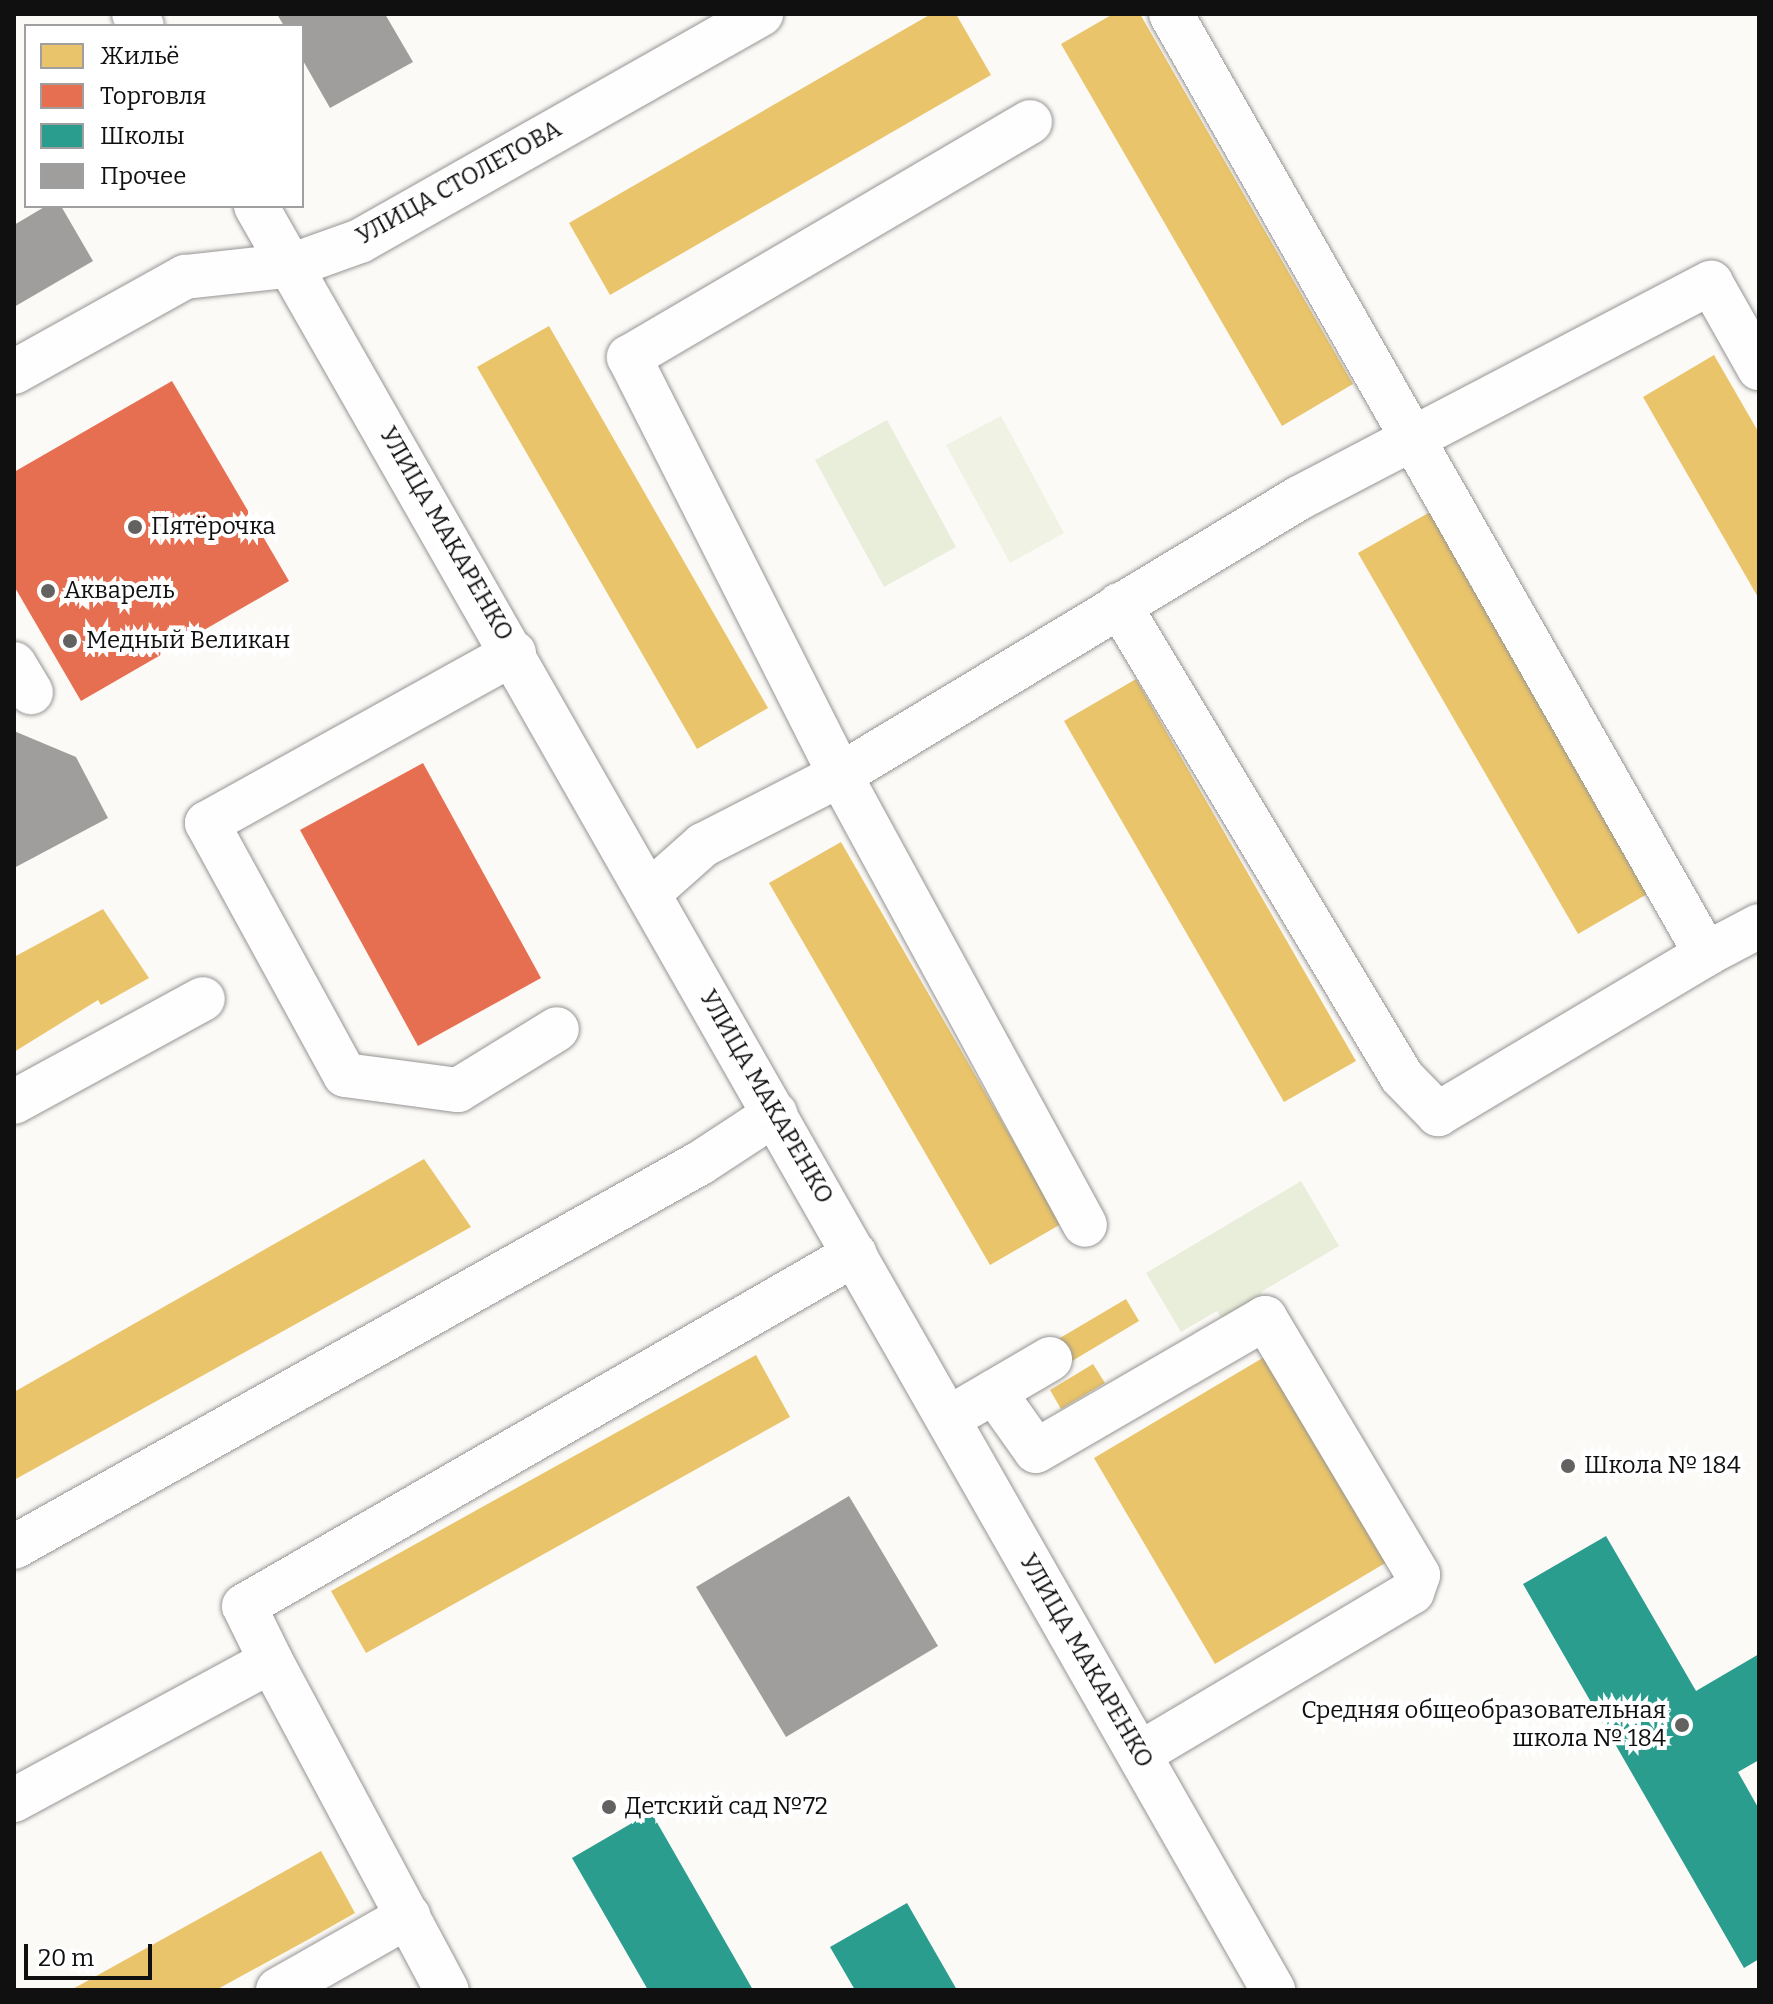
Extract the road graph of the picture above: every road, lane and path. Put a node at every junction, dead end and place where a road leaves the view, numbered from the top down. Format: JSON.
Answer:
{"nodes":[{"id":1,"x":761,"y":14,"type":"edge"},
{"id":2,"x":1188,"y":20,"type":"edge"},
{"id":3,"x":1030,"y":122,"type":"dead end"},
{"id":4,"x":257,"y":208,"type":"edge"},
{"id":5,"x":293,"y":265,"type":"junction"},
{"id":6,"x":1759,"y":368,"type":"edge"},
{"id":7,"x":14,"y":372,"type":"edge"},
{"id":8,"x":1413,"y":442,"type":"junction"},
{"id":9,"x":1119,"y":605,"type":"junction"},
{"id":10,"x":514,"y":653,"type":"junction"},
{"id":11,"x":840,"y":775,"type":"junction"},
{"id":12,"x":650,"y":892,"type":"junction"},
{"id":13,"x":1759,"y":926,"type":"edge"},
{"id":14,"x":1706,"y":954,"type":"junction"},
{"id":15,"x":203,"y":999,"type":"dead end"},
{"id":16,"x":557,"y":1029,"type":"dead end"},
{"id":17,"x":14,"y":1102,"type":"edge"},
{"id":18,"x":775,"y":1114,"type":"junction"},
{"id":19,"x":1085,"y":1225,"type":"dead end"},
{"id":20,"x":855,"y":1254,"type":"junction"},
{"id":21,"x":1050,"y":1359,"type":"dead end"},
{"id":22,"x":994,"y":1392,"type":"junction"},
{"id":23,"x":949,"y":1419,"type":"junction"},
{"id":24,"x":14,"y":1547,"type":"edge"},
{"id":25,"x":271,"y":1661,"type":"junction"},
{"id":26,"x":1139,"y":1754,"type":"junction"},
{"id":27,"x":14,"y":1800,"type":"edge"},
{"id":28,"x":408,"y":1916,"type":"junction"},
{"id":29,"x":278,"y":1990,"type":"edge"},
{"id":30,"x":447,"y":1990,"type":"edge"},
{"id":31,"x":1273,"y":1990,"type":"edge"}],
"edges":[{"from":1,"to":5,"type":"street","name":"УЛИЦА СТОЛЕТОВА"},
{"from":2,"to":8,"type":"street"},
{"from":3,"to":11,"type":"street"},
{"from":4,"to":5,"type":"street","name":"УЛИЦА МАКАРЕНКО"},
{"from":5,"to":7,"type":"street","name":"УЛИЦА СТОЛЕТОВА"},
{"from":5,"to":10,"type":"street","name":"УЛИЦА МАКАРЕНКО"},
{"from":6,"to":8,"type":"street"},
{"from":8,"to":9,"type":"street"},
{"from":8,"to":14,"type":"street"},
{"from":9,"to":11,"type":"street"},
{"from":9,"to":14,"type":"street"},
{"from":10,"to":12,"type":"street","name":"УЛИЦА МАКАРЕНКО"},
{"from":10,"to":16,"type":"street"},
{"from":11,"to":12,"type":"street"},
{"from":11,"to":19,"type":"street"},
{"from":12,"to":18,"type":"street","name":"УЛИЦА МАКАРЕНКО"},
{"from":13,"to":14,"type":"street"},
{"from":15,"to":17,"type":"street"},
{"from":18,"to":20,"type":"street","name":"УЛИЦА МАКАРЕНКО"},
{"from":18,"to":24,"type":"street"},
{"from":20,"to":23,"type":"street","name":"УЛИЦА МАКАРЕНКО"},
{"from":20,"to":25,"type":"street"},
{"from":21,"to":22,"type":"street"},
{"from":22,"to":23,"type":"street"},
{"from":22,"to":26,"type":"street"},
{"from":23,"to":26,"type":"street","name":"УЛИЦА МАКАРЕНКО"},
{"from":25,"to":27,"type":"street"},
{"from":25,"to":28,"type":"street"},
{"from":26,"to":31,"type":"street","name":"УЛИЦА МАКАРЕНКО"},
{"from":28,"to":29,"type":"street"},
{"from":28,"to":30,"type":"street"}]}
